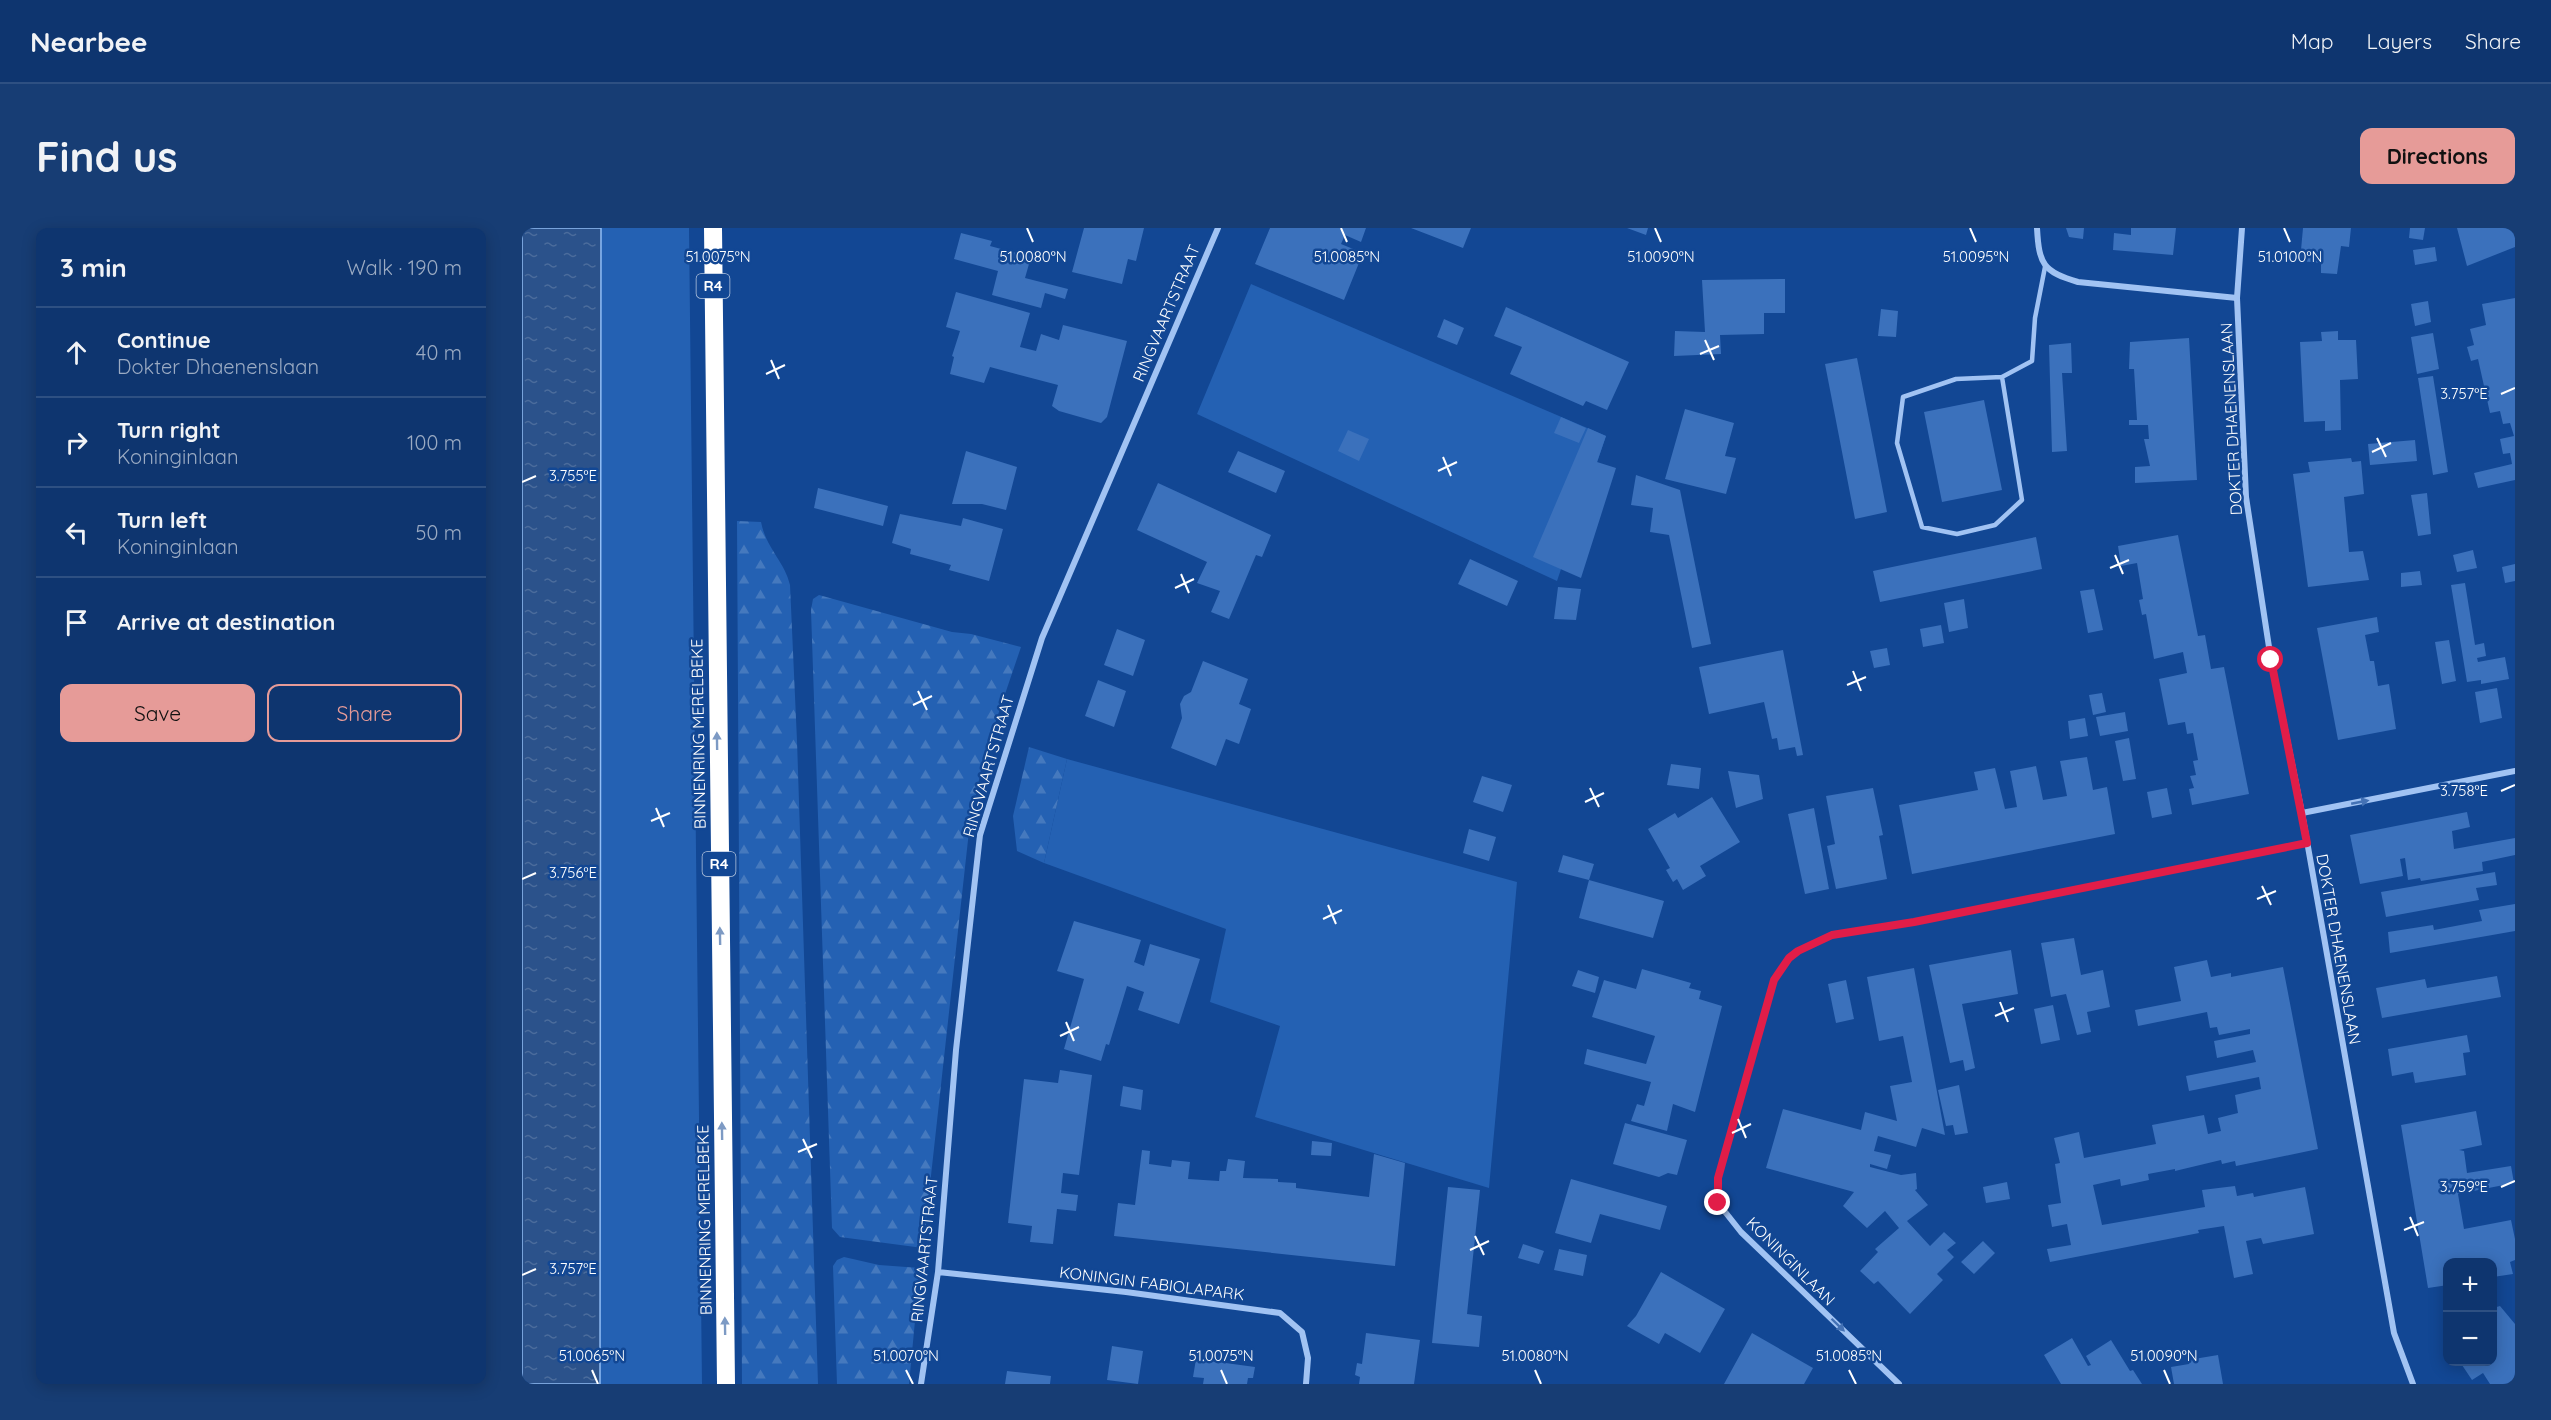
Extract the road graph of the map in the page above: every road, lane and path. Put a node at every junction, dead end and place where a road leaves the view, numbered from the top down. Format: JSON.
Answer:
{"nodes":[{"id":1,"x":712,"y":228,"type":"edge"},
{"id":2,"x":1218,"y":228,"type":"edge"},
{"id":3,"x":2037,"y":228,"type":"edge"},
{"id":4,"x":2242,"y":228,"type":"edge"},
{"id":5,"x":2045,"y":267,"type":"junction"},
{"id":6,"x":2237,"y":298,"type":"junction"},
{"id":7,"x":2002,"y":377,"type":"junction"},
{"id":8,"x":2515,"y":771,"type":"edge"},
{"id":9,"x":2302,"y":813,"type":"junction"},
{"id":10,"x":2307,"y":843,"type":"junction"},
{"id":11,"x":938,"y":1272,"type":"junction"},
{"id":12,"x":726,"y":1384,"type":"edge"},
{"id":13,"x":921,"y":1384,"type":"edge"},
{"id":14,"x":1306,"y":1384,"type":"edge"},
{"id":15,"x":1899,"y":1384,"type":"edge"},
{"id":16,"x":2413,"y":1384,"type":"edge"}],
"edges":[{"from":12,"to":1,"type":"highway","name":"BINNENRING MERELBEKE","number":"R4","one_way":true},
{"from":2,"to":11,"type":"street","name":"RINGVAARTSTRAAT"},
{"from":3,"to":5,"type":"street"},
{"from":4,"to":6,"type":"street","name":"DOKTER DHAENENSLAAN"},
{"from":5,"to":6,"type":"street"},
{"from":5,"to":7,"type":"lane"},
{"from":6,"to":9,"type":"street","name":"DOKTER DHAENENSLAAN"},
{"from":7,"to":7,"type":"lane"},
{"from":9,"to":8,"type":"street","one_way":true},
{"from":9,"to":10,"type":"street","name":"DOKTER DHAENENSLAAN"},
{"from":10,"to":15,"type":"street","name":"KONINGINLAAN","one_way":true},
{"from":10,"to":16,"type":"street","name":"DOKTER DHAENENSLAAN"},
{"from":11,"to":13,"type":"street","name":"RINGVAARTSTRAAT"},
{"from":11,"to":14,"type":"street","name":"KONINGIN FABIOLAPARK"}]}
